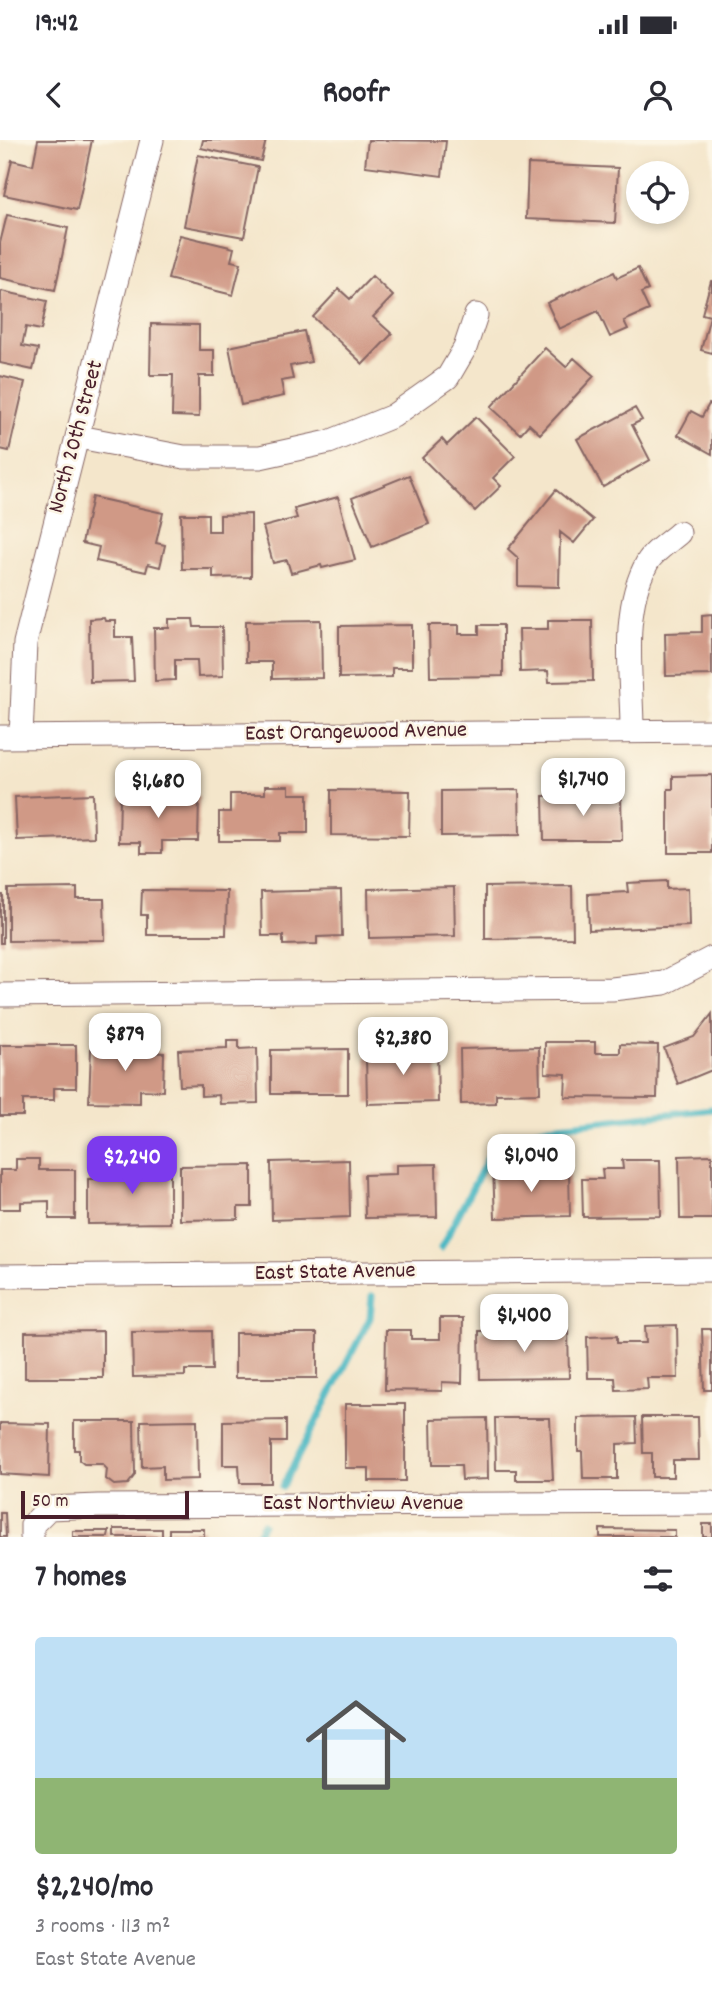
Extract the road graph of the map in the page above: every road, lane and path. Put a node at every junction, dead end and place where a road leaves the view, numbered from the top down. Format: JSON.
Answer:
{"nodes":[{"id":1,"x":152,"y":140,"type":"edge"},
{"id":2,"x":476,"y":315,"type":"dead end"},
{"id":3,"x":79,"y":437,"type":"junction"},
{"id":4,"x":678,"y":533,"type":"dead end"},
{"id":5,"x":632,"y":730,"type":"junction"},
{"id":6,"x":712,"y":731,"type":"edge"},
{"id":7,"x":10,"y":737,"type":"edge"},
{"id":8,"x":712,"y":958,"type":"edge"},
{"id":9,"x":0,"y":995,"type":"edge"},
{"id":10,"x":712,"y":1270,"type":"edge"},
{"id":11,"x":0,"y":1276,"type":"edge"},
{"id":12,"x":712,"y":1503,"type":"edge"},
{"id":13,"x":32,"y":1537,"type":"edge"}],
"edges":[{"from":1,"to":3,"type":"street","name":"North 20th Street"},
{"from":2,"to":3,"type":"street"},
{"from":3,"to":7,"type":"street","name":"North 20th Street"},
{"from":4,"to":5,"type":"street"},
{"from":5,"to":6,"type":"street","name":"East Orangewood Avenue"},
{"from":5,"to":7,"type":"street","name":"East Orangewood Avenue"},
{"from":8,"to":9,"type":"street"},
{"from":10,"to":11,"type":"street","name":"East State Avenue"},
{"from":12,"to":13,"type":"street","name":"East Northview Avenue"}]}
